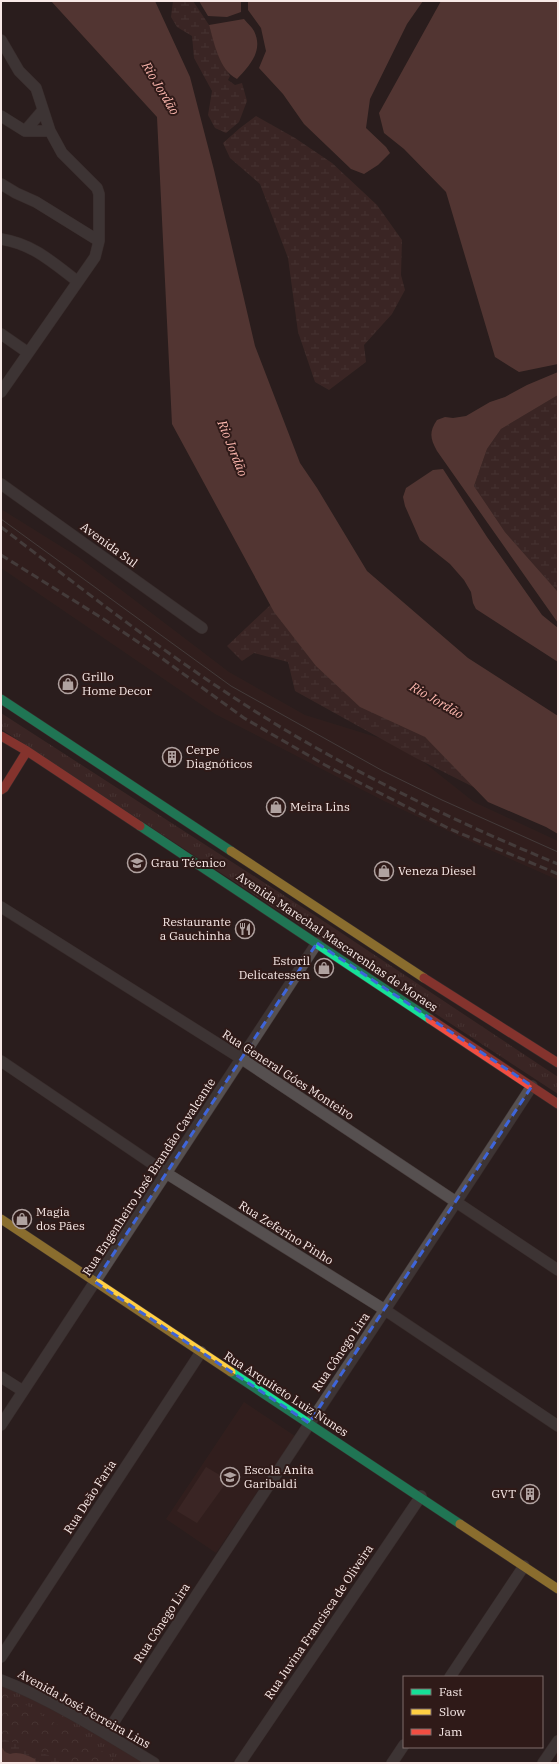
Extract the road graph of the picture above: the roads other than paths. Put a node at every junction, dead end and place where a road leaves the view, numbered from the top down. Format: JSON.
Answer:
{"nodes":[{"id":1,"x":1,"y":40,"type":"edge"},
{"id":2,"x":43,"y":110,"type":"junction"},
{"id":3,"x":1,"y":116,"type":"edge"},
{"id":4,"x":25,"y":131,"type":"junction"},
{"id":5,"x":50,"y":131,"type":"junction"},
{"id":6,"x":1,"y":184,"type":"edge"},
{"id":7,"x":1,"y":239,"type":"edge"},
{"id":8,"x":98,"y":242,"type":"junction"},
{"id":9,"x":77,"y":281,"type":"junction"},
{"id":10,"x":1,"y":334,"type":"edge"},
{"id":11,"x":27,"y":352,"type":"junction"},
{"id":12,"x":1,"y":392,"type":"edge"},
{"id":13,"x":1,"y":484,"type":"edge"},
{"id":14,"x":202,"y":628,"type":"dead end"},
{"id":15,"x":1,"y":699,"type":"edge"},
{"id":16,"x":1,"y":736,"type":"edge"},
{"id":17,"x":27,"y":751,"type":"junction"},
{"id":18,"x":1,"y":790,"type":"edge"},
{"id":19,"x":1,"y":907,"type":"edge"},
{"id":20,"x":317,"y":943,"type":"junction"},
{"id":21,"x":242,"y":1059,"type":"junction"},
{"id":22,"x":1,"y":1061,"type":"edge"},
{"id":23,"x":558,"y":1063,"type":"edge"},
{"id":24,"x":532,"y":1086,"type":"junction"},
{"id":25,"x":558,"y":1104,"type":"edge"},
{"id":26,"x":166,"y":1173,"type":"junction"},
{"id":27,"x":457,"y":1202,"type":"junction"},
{"id":28,"x":1,"y":1219,"type":"edge"},
{"id":29,"x":558,"y":1270,"type":"edge"},
{"id":30,"x":95,"y":1282,"type":"junction"},
{"id":31,"x":385,"y":1310,"type":"junction"},
{"id":32,"x":201,"y":1352,"type":"junction"},
{"id":33,"x":1,"y":1377,"type":"edge"},
{"id":34,"x":23,"y":1391,"type":"junction"},
{"id":35,"x":309,"y":1423,"type":"junction"},
{"id":36,"x":1,"y":1424,"type":"edge"},
{"id":37,"x":558,"y":1426,"type":"edge"},
{"id":38,"x":421,"y":1496,"type":"junction"},
{"id":39,"x":524,"y":1566,"type":"junction"},
{"id":40,"x":558,"y":1589,"type":"edge"},
{"id":41,"x":1,"y":1657,"type":"edge"},
{"id":42,"x":451,"y":1676,"type":"edge"},
{"id":43,"x":1,"y":1680,"type":"edge"},
{"id":44,"x":106,"y":1734,"type":"junction"},
{"id":45,"x":558,"y":1741,"type":"edge"},
{"id":46,"x":403,"y":1746,"type":"edge"},
{"id":47,"x":154,"y":1763,"type":"edge"},
{"id":48,"x":240,"y":1763,"type":"edge"},
{"id":49,"x":392,"y":1763,"type":"edge"},
{"id":50,"x":543,"y":1763,"type":"edge"}],
"edges":[{"from":1,"to":2,"type":"street"},
{"from":2,"to":4,"type":"street"},
{"from":2,"to":5,"type":"street"},
{"from":3,"to":4,"type":"street"},
{"from":4,"to":5,"type":"street"},
{"from":5,"to":8,"type":"street"},
{"from":6,"to":8,"type":"street"},
{"from":7,"to":9,"type":"street"},
{"from":8,"to":9,"type":"street"},
{"from":9,"to":11,"type":"street"},
{"from":10,"to":11,"type":"street"},
{"from":11,"to":12,"type":"street"},
{"from":13,"to":14,"type":"street","name":"Avenida Sul"},
{"from":15,"to":23,"type":"main road","name":"Avenida Marechal Mascarenhas de Moraes"},
{"from":16,"to":17,"type":"main road","name":"Avenida Marechal Mascarenhas de Moraes"},
{"from":17,"to":18,"type":"main road"},
{"from":17,"to":20,"type":"main road","name":"Avenida Marechal Mascarenhas de Moraes"},
{"from":19,"to":21,"type":"street","name":"Rua General Góes Monteiro"},
{"from":20,"to":21,"type":"street","name":"Rua Engenheiro José Brandão Cavalcante"},
{"from":20,"to":24,"type":"main road","name":"Avenida Marechal Mascarenhas de Moraes"},
{"from":21,"to":26,"type":"street","name":"Rua Engenheiro José Brandão Cavalcante"},
{"from":21,"to":27,"type":"street","name":"Rua General Góes Monteiro"},
{"from":22,"to":26,"type":"street","name":"Rua Zeferino Pinho"},
{"from":24,"to":25,"type":"main road","name":"Avenida Marechal Mascarenhas de Moraes"},
{"from":24,"to":27,"type":"street","name":"Rua Cônego Lira"},
{"from":26,"to":30,"type":"street","name":"Rua Engenheiro José Brandão Cavalcante"},
{"from":26,"to":31,"type":"street","name":"Rua Zeferino Pinho"},
{"from":27,"to":29,"type":"street","name":"Rua General Góes Monteiro"},
{"from":27,"to":31,"type":"street","name":"Rua Cônego Lira"},
{"from":28,"to":30,"type":"main road","name":"Rua Arquiteto Luiz Nunes"},
{"from":30,"to":32,"type":"main road","name":"Rua Arquiteto Luiz Nunes"},
{"from":30,"to":34,"type":"street","name":"Rua Engenheiro José Brandão Cavalcante"},
{"from":31,"to":35,"type":"street","name":"Rua Cônego Lira"},
{"from":31,"to":37,"type":"street","name":"Rua Zeferino Pinho"},
{"from":32,"to":35,"type":"main road","name":"Rua Arquiteto Luiz Nunes"},
{"from":32,"to":41,"type":"street","name":"Rua Deão Faria"},
{"from":33,"to":34,"type":"street"},
{"from":34,"to":36,"type":"street","name":"Rua Engenheiro José Brandão Cavalcante"},
{"from":35,"to":38,"type":"main road","name":"Rua Arquiteto Luiz Nunes"},
{"from":35,"to":44,"type":"street","name":"Rua Cônego Lira"},
{"from":38,"to":39,"type":"main road","name":"Rua Arquiteto Luiz Nunes"},
{"from":38,"to":48,"type":"street","name":"Rua Juvina Francisca de Oliveira"},
{"from":39,"to":40,"type":"main road","name":"Rua Arquiteto Luiz Nunes"},
{"from":39,"to":42,"type":"street"},
{"from":43,"to":44,"type":"street","name":"Avenida José Ferreira Lins"},
{"from":44,"to":47,"type":"street","name":"Avenida José Ferreira Lins"},
{"from":45,"to":50,"type":"street"},
{"from":46,"to":49,"type":"street"}]}
